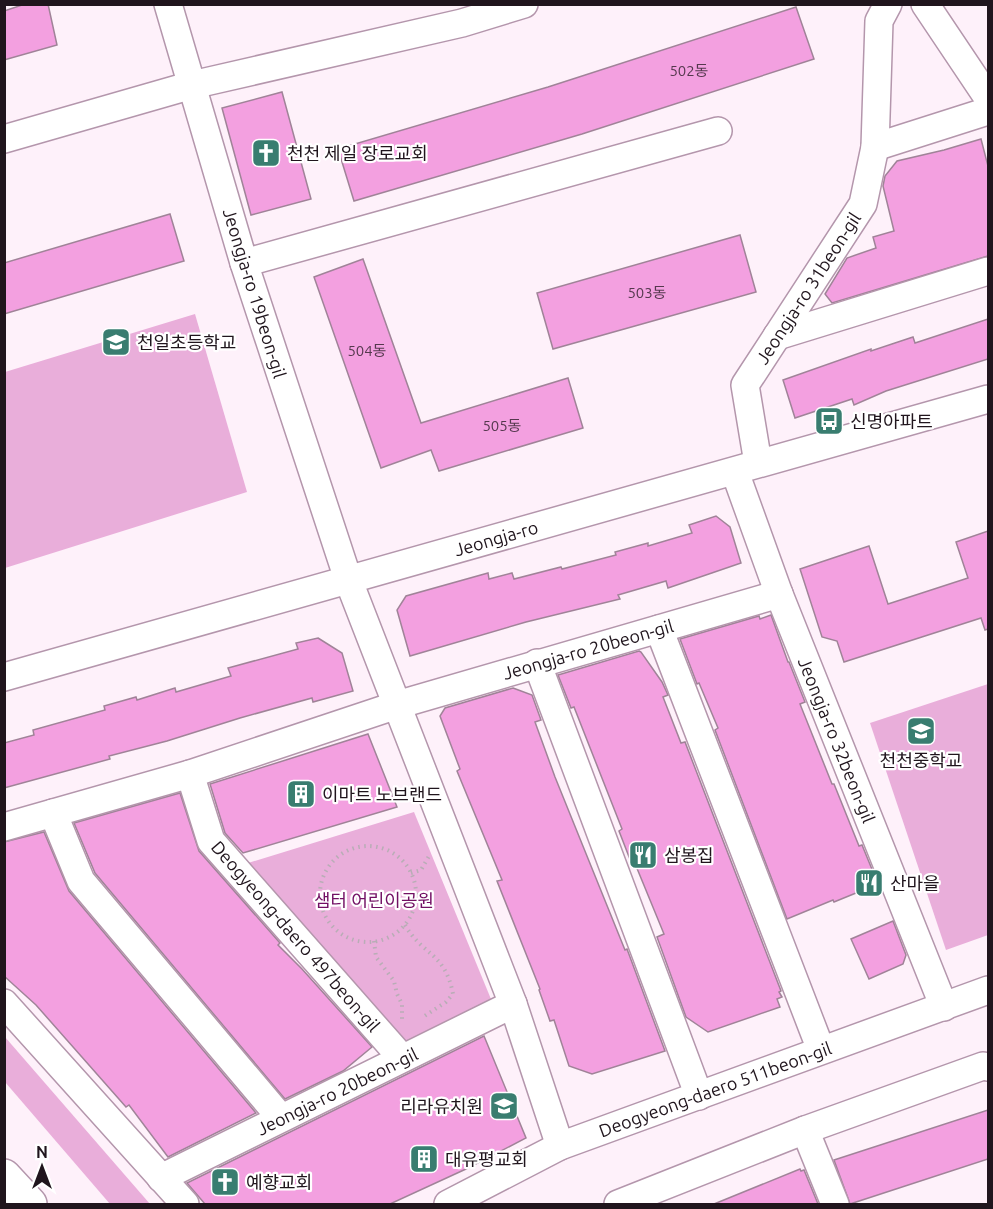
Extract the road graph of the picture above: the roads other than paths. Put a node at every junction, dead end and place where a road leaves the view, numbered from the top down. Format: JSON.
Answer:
{"nodes":[{"id":1,"x":168,"y":4,"type":"edge"},
{"id":2,"x":524,"y":4,"type":"edge"},
{"id":3,"x":888,"y":4,"type":"edge"},
{"id":4,"x":926,"y":4,"type":"edge"},
{"id":5,"x":192,"y":85,"type":"junction"},
{"id":6,"x":988,"y":98,"type":"edge"},
{"id":7,"x":988,"y":111,"type":"edge"},
{"id":8,"x":718,"y":131,"type":"dead end"},
{"id":9,"x":4,"y":139,"type":"edge"},
{"id":10,"x":875,"y":147,"type":"junction"},
{"id":11,"x":244,"y":263,"type":"junction"},
{"id":12,"x":988,"y":271,"type":"edge"},
{"id":13,"x":777,"y":336,"type":"junction"},
{"id":14,"x":988,"y":399,"type":"edge"},
{"id":15,"x":746,"y":467,"type":"junction"},
{"id":16,"x":348,"y":579,"type":"junction"},
{"id":17,"x":778,"y":594,"type":"junction"},
{"id":18,"x":659,"y":629,"type":"junction"},
{"id":19,"x":537,"y":663,"type":"junction"},
{"id":20,"x":4,"y":677,"type":"edge"},
{"id":21,"x":397,"y":705,"type":"junction"},
{"id":22,"x":189,"y":774,"type":"junction"},
{"id":23,"x":53,"y":813,"type":"junction"},
{"id":24,"x":4,"y":827,"type":"edge"},
{"id":25,"x":988,"y":990,"type":"edge"},
{"id":26,"x":4,"y":1003,"type":"edge"},
{"id":27,"x":513,"y":1004,"type":"junction"},
{"id":28,"x":944,"y":1006,"type":"junction"},
{"id":29,"x":821,"y":1050,"type":"junction"},
{"id":30,"x":402,"y":1058,"type":"junction"},
{"id":31,"x":988,"y":1067,"type":"edge"},
{"id":32,"x":699,"y":1096,"type":"junction"},
{"id":33,"x":281,"y":1118,"type":"junction"},
{"id":34,"x":805,"y":1130,"type":"junction"},
{"id":35,"x":560,"y":1146,"type":"junction"},
{"id":36,"x":4,"y":1176,"type":"edge"},
{"id":37,"x":161,"y":1178,"type":"junction"},
{"id":38,"x":30,"y":1204,"type":"edge"},
{"id":39,"x":185,"y":1204,"type":"edge"},
{"id":40,"x":448,"y":1204,"type":"edge"},
{"id":41,"x":618,"y":1204,"type":"edge"},
{"id":42,"x":835,"y":1204,"type":"edge"}],
"edges":[{"from":1,"to":5,"type":"street","name":"Jeongja-ro 19beon-gil"},
{"from":2,"to":5,"type":"street"},
{"from":3,"to":10,"type":"street","name":"Jeongja-ro 31beon-gil"},
{"from":4,"to":6,"type":"street"},
{"from":5,"to":9,"type":"street"},
{"from":5,"to":11,"type":"street","name":"Jeongja-ro 19beon-gil"},
{"from":7,"to":10,"type":"street"},
{"from":8,"to":11,"type":"street"},
{"from":10,"to":13,"type":"street","name":"Jeongja-ro 31beon-gil"},
{"from":11,"to":16,"type":"street","name":"Jeongja-ro 19beon-gil"},
{"from":12,"to":13,"type":"street"},
{"from":13,"to":15,"type":"street","name":"Jeongja-ro 31beon-gil"},
{"from":14,"to":15,"type":"street","name":"Jeongja-ro"},
{"from":15,"to":16,"type":"street","name":"Jeongja-ro"},
{"from":15,"to":17,"type":"street","name":"Jeongja-ro 32beon-gil"},
{"from":16,"to":20,"type":"street","name":"Jeongja-ro"},
{"from":16,"to":21,"type":"street"},
{"from":17,"to":18,"type":"street","name":"Jeongja-ro 20beon-gil"},
{"from":17,"to":28,"type":"street","name":"Jeongja-ro 32beon-gil"},
{"from":18,"to":19,"type":"street","name":"Jeongja-ro 20beon-gil"},
{"from":18,"to":29,"type":"street"},
{"from":19,"to":21,"type":"street","name":"Jeongja-ro 20beon-gil"},
{"from":19,"to":32,"type":"street"},
{"from":21,"to":22,"type":"street"},
{"from":21,"to":27,"type":"street"},
{"from":22,"to":23,"type":"street"},
{"from":22,"to":30,"type":"street","name":"Deogyeong-daero 497beon-gil"},
{"from":23,"to":24,"type":"street"},
{"from":23,"to":33,"type":"street"},
{"from":25,"to":28,"type":"street","name":"Deogyeong-daero 511beon-gil"},
{"from":26,"to":37,"type":"street"},
{"from":27,"to":30,"type":"street","name":"Jeongja-ro 20beon-gil"},
{"from":27,"to":35,"type":"street"},
{"from":28,"to":29,"type":"street","name":"Deogyeong-daero 511beon-gil"},
{"from":29,"to":32,"type":"street","name":"Deogyeong-daero 511beon-gil"},
{"from":30,"to":33,"type":"street","name":"Jeongja-ro 20beon-gil"},
{"from":31,"to":34,"type":"street"},
{"from":32,"to":35,"type":"street","name":"Deogyeong-daero 511beon-gil"},
{"from":33,"to":37,"type":"street","name":"Jeongja-ro 20beon-gil"},
{"from":34,"to":41,"type":"street"},
{"from":34,"to":42,"type":"street"},
{"from":35,"to":40,"type":"street","name":"Deogyeong-daero 511beon-gil"},
{"from":36,"to":38,"type":"main road"},
{"from":37,"to":39,"type":"street"}]}
